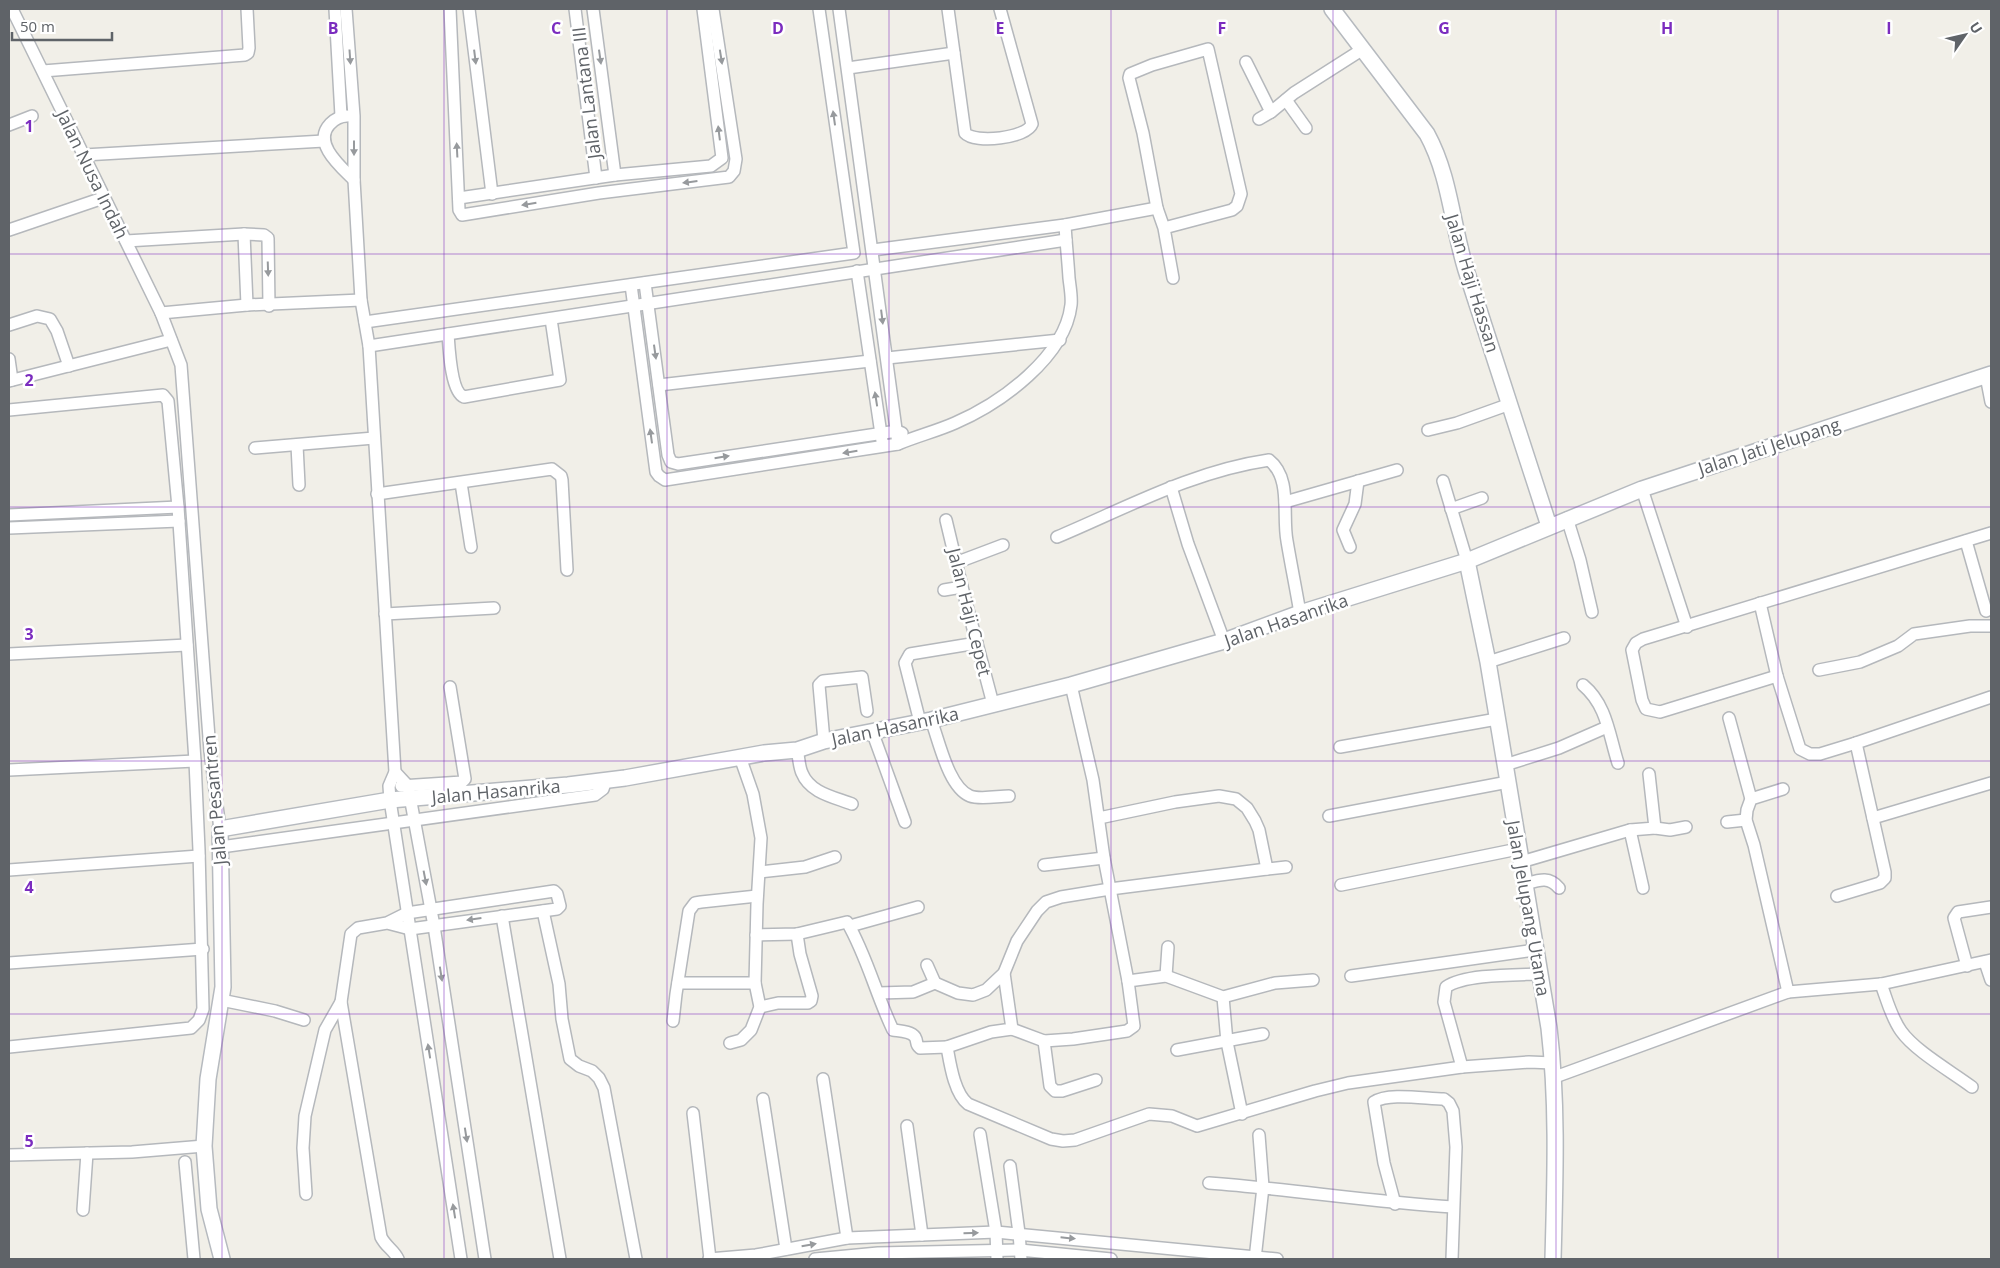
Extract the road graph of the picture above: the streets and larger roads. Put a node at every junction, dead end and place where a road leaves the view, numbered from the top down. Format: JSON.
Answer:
{"nodes":[{"id":1,"x":247,"y":9,"type":"edge"},
{"id":2,"x":335,"y":9,"type":"edge"},
{"id":3,"x":346,"y":9,"type":"edge"},
{"id":4,"x":450,"y":9,"type":"edge"},
{"id":5,"x":469,"y":9,"type":"edge"},
{"id":6,"x":575,"y":9,"type":"edge"},
{"id":7,"x":593,"y":9,"type":"edge"},
{"id":8,"x":703,"y":9,"type":"edge"},
{"id":9,"x":713,"y":9,"type":"edge"},
{"id":10,"x":819,"y":9,"type":"edge"},
{"id":11,"x":840,"y":9,"type":"edge"},
{"id":12,"x":948,"y":9,"type":"edge"},
{"id":13,"x":1000,"y":9,"type":"edge"},
{"id":14,"x":1332,"y":9,"type":"edge"},
{"id":15,"x":11,"y":11,"type":"edge"},
{"id":16,"x":1363,"y":49,"type":"junction"},
{"id":17,"x":954,"y":52,"type":"junction"},
{"id":18,"x":1246,"y":62,"type":"dead end"},
{"id":19,"x":848,"y":68,"type":"junction"},
{"id":20,"x":43,"y":71,"type":"junction"},
{"id":21,"x":1286,"y":100,"type":"junction"},
{"id":22,"x":1271,"y":112,"type":"junction"},
{"id":23,"x":32,"y":116,"type":"dead end"},
{"id":24,"x":341,"y":116,"type":"junction"},
{"id":25,"x":354,"y":116,"type":"junction"},
{"id":26,"x":1259,"y":120,"type":"dead end"},
{"id":27,"x":9,"y":125,"type":"edge"},
{"id":28,"x":1306,"y":128,"type":"dead end"},
{"id":29,"x":324,"y":141,"type":"junction"},
{"id":30,"x":84,"y":155,"type":"junction"},
{"id":31,"x":722,"y":158,"type":"junction"},
{"id":32,"x":861,"y":163,"type":"junction"},
{"id":33,"x":841,"y":166,"type":"junction"},
{"id":34,"x":734,"y":172,"type":"junction"},
{"id":35,"x":615,"y":175,"type":"junction"},
{"id":36,"x":596,"y":178,"type":"junction"},
{"id":37,"x":354,"y":180,"type":"junction"},
{"id":38,"x":492,"y":194,"type":"junction"},
{"id":39,"x":104,"y":198,"type":"junction"},
{"id":40,"x":459,"y":198,"type":"junction"},
{"id":41,"x":1157,"y":208,"type":"junction"},
{"id":42,"x":1065,"y":225,"type":"junction"},
{"id":43,"x":1164,"y":228,"type":"junction"},
{"id":44,"x":9,"y":230,"type":"edge"},
{"id":45,"x":244,"y":234,"type":"junction"},
{"id":46,"x":1066,"y":240,"type":"junction"},
{"id":47,"x":126,"y":241,"type":"junction"},
{"id":48,"x":873,"y":250,"type":"junction"},
{"id":49,"x":876,"y":269,"type":"junction"},
{"id":50,"x":857,"y":271,"type":"junction"},
{"id":51,"x":1172,"y":278,"type":"dead end"},
{"id":52,"x":646,"y":283,"type":"junction"},
{"id":53,"x":632,"y":285,"type":"junction"},
{"id":54,"x":361,"y":300,"type":"junction"},
{"id":55,"x":648,"y":304,"type":"junction"},
{"id":56,"x":247,"y":305,"type":"junction"},
{"id":57,"x":270,"y":306,"type":"junction"},
{"id":58,"x":634,"y":306,"type":"junction"},
{"id":59,"x":161,"y":313,"type":"junction"},
{"id":60,"x":551,"y":319,"type":"junction"},
{"id":61,"x":365,"y":322,"type":"junction"},
{"id":62,"x":9,"y":325,"type":"edge"},
{"id":63,"x":448,"y":334,"type":"junction"},
{"id":64,"x":1060,"y":340,"type":"junction"},
{"id":65,"x":173,"y":343,"type":"junction"},
{"id":66,"x":368,"y":346,"type":"junction"},
{"id":67,"x":888,"y":358,"type":"junction"},
{"id":68,"x":9,"y":359,"type":"edge"},
{"id":69,"x":870,"y":361,"type":"junction"},
{"id":70,"x":69,"y":366,"type":"junction"},
{"id":71,"x":1989,"y":375,"type":"edge"},
{"id":72,"x":11,"y":381,"type":"edge"},
{"id":73,"x":659,"y":385,"type":"junction"},
{"id":74,"x":1991,"y":402,"type":"edge"},
{"id":75,"x":1510,"y":404,"type":"junction"},
{"id":76,"x":9,"y":410,"type":"edge"},
{"id":77,"x":1428,"y":430,"type":"dead end"},
{"id":78,"x":897,"y":431,"type":"junction"},
{"id":79,"x":881,"y":434,"type":"junction"},
{"id":80,"x":916,"y":436,"type":"junction"},
{"id":81,"x":374,"y":438,"type":"junction"},
{"id":82,"x":898,"y":444,"type":"junction"},
{"id":83,"x":297,"y":445,"type":"junction"},
{"id":84,"x":255,"y":448,"type":"dead end"},
{"id":85,"x":883,"y":448,"type":"junction"},
{"id":86,"x":671,"y":462,"type":"junction"},
{"id":87,"x":1397,"y":470,"type":"dead end"},
{"id":88,"x":659,"y":476,"type":"junction"},
{"id":89,"x":1358,"y":480,"type":"junction"},
{"id":90,"x":1443,"y":481,"type":"dead end"},
{"id":91,"x":461,"y":482,"type":"junction"},
{"id":92,"x":299,"y":485,"type":"dead end"},
{"id":93,"x":1171,"y":487,"type":"junction"},
{"id":94,"x":1642,"y":489,"type":"junction"},
{"id":95,"x":377,"y":494,"type":"junction"},
{"id":96,"x":1482,"y":498,"type":"dead end"},
{"id":97,"x":1285,"y":502,"type":"junction"},
{"id":98,"x":178,"y":507,"type":"junction"},
{"id":99,"x":1451,"y":510,"type":"junction"},
{"id":100,"x":9,"y":514,"type":"edge"},
{"id":101,"x":1567,"y":518,"type":"junction"},
{"id":102,"x":946,"y":520,"type":"dead end"},
{"id":103,"x":178,"y":521,"type":"junction"},
{"id":104,"x":1549,"y":526,"type":"junction"},
{"id":105,"x":9,"y":528,"type":"edge"},
{"id":106,"x":1991,"y":533,"type":"edge"},
{"id":107,"x":1057,"y":537,"type":"dead end"},
{"id":108,"x":1966,"y":541,"type":"junction"},
{"id":109,"x":1003,"y":545,"type":"dead end"},
{"id":110,"x":471,"y":547,"type":"dead end"},
{"id":111,"x":1350,"y":547,"type":"dead end"},
{"id":112,"x":1467,"y":561,"type":"junction"},
{"id":113,"x":958,"y":562,"type":"junction"},
{"id":114,"x":567,"y":570,"type":"dead end"},
{"id":115,"x":962,"y":587,"type":"junction"},
{"id":116,"x":944,"y":590,"type":"dead end"},
{"id":117,"x":1760,"y":603,"type":"junction"},
{"id":118,"x":494,"y":608,"type":"dead end"},
{"id":119,"x":1986,"y":611,"type":"dead end"},
{"id":120,"x":1592,"y":612,"type":"dead end"},
{"id":121,"x":1300,"y":613,"type":"junction"},
{"id":122,"x":385,"y":614,"type":"junction"},
{"id":123,"x":1991,"y":626,"type":"edge"},
{"id":124,"x":1687,"y":627,"type":"junction"},
{"id":125,"x":1564,"y":638,"type":"dead end"},
{"id":126,"x":1224,"y":641,"type":"junction"},
{"id":127,"x":977,"y":643,"type":"junction"},
{"id":128,"x":187,"y":645,"type":"junction"},
{"id":129,"x":9,"y":654,"type":"edge"},
{"id":130,"x":1488,"y":662,"type":"junction"},
{"id":131,"x":1819,"y":670,"type":"dead end"},
{"id":132,"x":1777,"y":676,"type":"junction"},
{"id":133,"x":1071,"y":684,"type":"junction"},
{"id":134,"x":1583,"y":686,"type":"dead end"},
{"id":135,"x":450,"y":687,"type":"dead end"},
{"id":136,"x":1991,"y":697,"type":"edge"},
{"id":137,"x":993,"y":704,"type":"junction"},
{"id":138,"x":868,"y":711,"type":"dead end"},
{"id":139,"x":1730,"y":718,"type":"dead end"},
{"id":140,"x":1497,"y":719,"type":"junction"},
{"id":141,"x":926,"y":721,"type":"junction"},
{"id":142,"x":1607,"y":727,"type":"junction"},
{"id":143,"x":872,"y":731,"type":"junction"},
{"id":144,"x":824,"y":741,"type":"junction"},
{"id":145,"x":1856,"y":743,"type":"junction"},
{"id":146,"x":1340,"y":747,"type":"dead end"},
{"id":147,"x":797,"y":750,"type":"junction"},
{"id":148,"x":740,"y":757,"type":"junction"},
{"id":149,"x":196,"y":761,"type":"junction"},
{"id":150,"x":1618,"y":763,"type":"dead end"},
{"id":151,"x":1505,"y":765,"type":"junction"},
{"id":152,"x":9,"y":770,"type":"edge"},
{"id":153,"x":395,"y":772,"type":"junction"},
{"id":154,"x":1648,"y":774,"type":"dead end"},
{"id":155,"x":606,"y":780,"type":"junction"},
{"id":156,"x":1508,"y":782,"type":"junction"},
{"id":157,"x":1991,"y":783,"type":"edge"},
{"id":158,"x":1783,"y":789,"type":"dead end"},
{"id":159,"x":409,"y":792,"type":"junction"},
{"id":160,"x":389,"y":793,"type":"junction"},
{"id":161,"x":1010,"y":796,"type":"dead end"},
{"id":162,"x":1751,"y":799,"type":"junction"},
{"id":163,"x":852,"y":804,"type":"dead end"},
{"id":164,"x":1328,"y":816,"type":"dead end"},
{"id":165,"x":1099,"y":818,"type":"junction"},
{"id":166,"x":1873,"y":818,"type":"junction"},
{"id":167,"x":413,"y":819,"type":"junction"},
{"id":168,"x":1746,"y":820,"type":"junction"},
{"id":169,"x":905,"y":822,"type":"dead end"},
{"id":170,"x":1727,"y":822,"type":"dead end"},
{"id":171,"x":394,"y":823,"type":"junction"},
{"id":172,"x":1686,"y":827,"type":"dead end"},
{"id":173,"x":1655,"y":828,"type":"junction"},
{"id":174,"x":220,"y":829,"type":"junction"},
{"id":175,"x":1630,"y":830,"type":"junction"},
{"id":176,"x":228,"y":846,"type":"dead end"},
{"id":177,"x":1519,"y":855,"type":"junction"},
{"id":178,"x":199,"y":856,"type":"junction"},
{"id":179,"x":835,"y":857,"type":"dead end"},
{"id":180,"x":1104,"y":858,"type":"junction"},
{"id":181,"x":1044,"y":865,"type":"dead end"},
{"id":182,"x":1286,"y":867,"type":"dead end"},
{"id":183,"x":1267,"y":869,"type":"junction"},
{"id":184,"x":9,"y":870,"type":"edge"},
{"id":185,"x":760,"y":872,"type":"junction"},
{"id":186,"x":1525,"y":884,"type":"junction"},
{"id":187,"x":1341,"y":885,"type":"dead end"},
{"id":188,"x":1559,"y":888,"type":"dead end"},
{"id":189,"x":1643,"y":888,"type":"dead end"},
{"id":190,"x":1110,"y":889,"type":"junction"},
{"id":191,"x":757,"y":896,"type":"junction"},
{"id":192,"x":1837,"y":896,"type":"dead end"},
{"id":193,"x":1991,"y":906,"type":"edge"},
{"id":194,"x":918,"y":907,"type":"dead end"},
{"id":195,"x":431,"y":909,"type":"junction"},
{"id":196,"x":543,"y":911,"type":"junction"},
{"id":197,"x":407,"y":913,"type":"junction"},
{"id":198,"x":502,"y":916,"type":"junction"},
{"id":199,"x":387,"y":923,"type":"junction"},
{"id":200,"x":434,"y":926,"type":"junction"},
{"id":201,"x":850,"y":926,"type":"junction"},
{"id":202,"x":410,"y":929,"type":"junction"},
{"id":203,"x":797,"y":934,"type":"junction"},
{"id":204,"x":756,"y":935,"type":"junction"},
{"id":205,"x":1168,"y":947,"type":"dead end"},
{"id":206,"x":203,"y":949,"type":"junction"},
{"id":207,"x":1535,"y":950,"type":"junction"},
{"id":208,"x":1988,"y":961,"type":"edge"},
{"id":209,"x":9,"y":963,"type":"edge"},
{"id":210,"x":927,"y":965,"type":"dead end"},
{"id":211,"x":1967,"y":966,"type":"junction"},
{"id":212,"x":1004,"y":973,"type":"junction"},
{"id":213,"x":1539,"y":974,"type":"junction"},
{"id":214,"x":1166,"y":976,"type":"junction"},
{"id":215,"x":1351,"y":976,"type":"dead end"},
{"id":216,"x":1313,"y":980,"type":"dead end"},
{"id":217,"x":1991,"y":980,"type":"edge"},
{"id":218,"x":1128,"y":981,"type":"junction"},
{"id":219,"x":755,"y":982,"type":"junction"},
{"id":220,"x":678,"y":983,"type":"junction"},
{"id":221,"x":935,"y":983,"type":"junction"},
{"id":222,"x":1881,"y":984,"type":"junction"},
{"id":223,"x":1788,"y":992,"type":"junction"},
{"id":224,"x":879,"y":993,"type":"junction"},
{"id":225,"x":1223,"y":997,"type":"junction"},
{"id":226,"x":221,"y":1000,"type":"junction"},
{"id":227,"x":341,"y":1002,"type":"junction"},
{"id":228,"x":760,"y":1007,"type":"junction"},
{"id":229,"x":304,"y":1020,"type":"dead end"},
{"id":230,"x":673,"y":1021,"type":"dead end"},
{"id":231,"x":1012,"y":1028,"type":"junction"},
{"id":232,"x":1263,"y":1034,"type":"dead end"},
{"id":233,"x":1044,"y":1041,"type":"junction"},
{"id":234,"x":1227,"y":1042,"type":"junction"},
{"id":235,"x":730,"y":1043,"type":"dead end"},
{"id":236,"x":9,"y":1047,"type":"edge"},
{"id":237,"x":948,"y":1047,"type":"junction"},
{"id":238,"x":1177,"y":1050,"type":"dead end"},
{"id":239,"x":1462,"y":1067,"type":"junction"},
{"id":240,"x":1554,"y":1070,"type":"junction"},
{"id":241,"x":823,"y":1079,"type":"dead end"},
{"id":242,"x":1096,"y":1080,"type":"dead end"},
{"id":243,"x":1972,"y":1087,"type":"dead end"},
{"id":244,"x":762,"y":1099,"type":"dead end"},
{"id":245,"x":693,"y":1113,"type":"dead end"},
{"id":246,"x":1242,"y":1114,"type":"junction"},
{"id":247,"x":907,"y":1126,"type":"dead end"},
{"id":248,"x":980,"y":1134,"type":"dead end"},
{"id":249,"x":1260,"y":1135,"type":"dead end"},
{"id":250,"x":204,"y":1146,"type":"junction"},
{"id":251,"x":87,"y":1153,"type":"junction"},
{"id":252,"x":9,"y":1155,"type":"edge"},
{"id":253,"x":185,"y":1162,"type":"dead end"},
{"id":254,"x":1010,"y":1166,"type":"dead end"},
{"id":255,"x":1209,"y":1183,"type":"dead end"},
{"id":256,"x":1264,"y":1187,"type":"junction"},
{"id":257,"x":306,"y":1194,"type":"dead end"},
{"id":258,"x":1395,"y":1204,"type":"junction"},
{"id":259,"x":1453,"y":1207,"type":"junction"},
{"id":260,"x":83,"y":1210,"type":"dead end"},
{"id":261,"x":996,"y":1232,"type":"junction"},
{"id":262,"x":1019,"y":1233,"type":"junction"},
{"id":263,"x":922,"y":1235,"type":"junction"},
{"id":264,"x":847,"y":1238,"type":"junction"},
{"id":265,"x":786,"y":1249,"type":"junction"},
{"id":266,"x":1020,"y":1254,"type":"edge"},
{"id":267,"x":997,"y":1255,"type":"edge"},
{"id":268,"x":756,"y":1257,"type":"edge"},
{"id":269,"x":1255,"y":1258,"type":"edge"},
{"id":270,"x":194,"y":1259,"type":"edge"},
{"id":271,"x":222,"y":1259,"type":"edge"},
{"id":272,"x":398,"y":1259,"type":"edge"},
{"id":273,"x":461,"y":1259,"type":"edge"},
{"id":274,"x":485,"y":1259,"type":"edge"},
{"id":275,"x":560,"y":1259,"type":"edge"},
{"id":276,"x":636,"y":1259,"type":"edge"},
{"id":277,"x":710,"y":1259,"type":"edge"},
{"id":278,"x":815,"y":1259,"type":"edge"},
{"id":279,"x":1112,"y":1259,"type":"edge"},
{"id":280,"x":1277,"y":1259,"type":"edge"},
{"id":281,"x":1452,"y":1259,"type":"edge"},
{"id":282,"x":1552,"y":1259,"type":"edge"}],
"edges":[{"from":1,"to":20,"type":"street"},
{"from":2,"to":24,"type":"street"},
{"from":3,"to":25,"type":"street","one_way":true},
{"from":40,"to":4,"type":"street","one_way":true},
{"from":5,"to":38,"type":"street","one_way":true},
{"from":6,"to":36,"type":"street","name":"Jalan Lantana III"},
{"from":7,"to":35,"type":"street","name":"Jalan Lantana III","one_way":true},
{"from":31,"to":8,"type":"street","one_way":true},
{"from":9,"to":34,"type":"street","one_way":true},
{"from":33,"to":10,"type":"street","one_way":true},
{"from":11,"to":19,"type":"street"},
{"from":12,"to":17,"type":"street"},
{"from":13,"to":17,"type":"street"},
{"from":14,"to":16,"type":"street","name":"Jalan Haji Hassan"},
{"from":15,"to":20,"type":"street","name":"Jalan Nusa Indah"},
{"from":16,"to":21,"type":"street"},
{"from":16,"to":75,"type":"street","name":"Jalan Haji Hassan"},
{"from":17,"to":19,"type":"street"},
{"from":18,"to":22,"type":"street"},
{"from":19,"to":32,"type":"street"},
{"from":20,"to":30,"type":"street","name":"Jalan Nusa Indah"},
{"from":21,"to":22,"type":"street"},
{"from":21,"to":28,"type":"street"},
{"from":22,"to":26,"type":"street"},
{"from":23,"to":27,"type":"street"},
{"from":24,"to":25,"type":"street"},
{"from":24,"to":29,"type":"street"},
{"from":25,"to":37,"type":"street","one_way":true},
{"from":29,"to":30,"type":"street"},
{"from":29,"to":37,"type":"street"},
{"from":30,"to":39,"type":"street","name":"Jalan Nusa Indah"},
{"from":31,"to":34,"type":"street"},
{"from":31,"to":35,"type":"street"},
{"from":32,"to":33,"type":"street"},
{"from":32,"to":48,"type":"street"},
{"from":33,"to":52,"type":"street"},
{"from":34,"to":40,"type":"street","one_way":true},
{"from":35,"to":36,"type":"street"},
{"from":36,"to":38,"type":"street"},
{"from":37,"to":54,"type":"street"},
{"from":38,"to":40,"type":"street"},
{"from":39,"to":44,"type":"street"},
{"from":39,"to":47,"type":"street","name":"Jalan Nusa Indah"},
{"from":41,"to":42,"type":"street"},
{"from":41,"to":43,"type":"street"},
{"from":41,"to":43,"type":"street"},
{"from":42,"to":46,"type":"street"},
{"from":42,"to":48,"type":"street"},
{"from":43,"to":51,"type":"street"},
{"from":45,"to":47,"type":"street"},
{"from":45,"to":56,"type":"street"},
{"from":45,"to":57,"type":"street","one_way":true},
{"from":46,"to":49,"type":"street"},
{"from":46,"to":64,"type":"street"},
{"from":47,"to":59,"type":"street","name":"Jalan Nusa Indah"},
{"from":48,"to":49,"type":"street"},
{"from":49,"to":50,"type":"street"},
{"from":49,"to":67,"type":"street","one_way":true},
{"from":50,"to":55,"type":"street"},
{"from":50,"to":69,"type":"street"},
{"from":52,"to":53,"type":"street"},
{"from":52,"to":55,"type":"street"},
{"from":53,"to":58,"type":"street"},
{"from":53,"to":61,"type":"street"},
{"from":54,"to":57,"type":"street"},
{"from":54,"to":61,"type":"street"},
{"from":55,"to":58,"type":"street"},
{"from":55,"to":73,"type":"street","one_way":true},
{"from":56,"to":57,"type":"street"},
{"from":56,"to":59,"type":"street"},
{"from":58,"to":60,"type":"street"},
{"from":88,"to":58,"type":"street","one_way":true},
{"from":59,"to":65,"type":"street","name":"Jalan Nusa Indah"},
{"from":60,"to":63,"type":"street"},
{"from":60,"to":63,"type":"street"},
{"from":61,"to":66,"type":"street"},
{"from":62,"to":70,"type":"street"},
{"from":63,"to":66,"type":"street"},
{"from":64,"to":67,"type":"street"},
{"from":64,"to":80,"type":"street"},
{"from":65,"to":70,"type":"street"},
{"from":65,"to":174,"type":"street","name":"Jalan Pesantren"},
{"from":66,"to":81,"type":"street"},
{"from":67,"to":78,"type":"street"},
{"from":68,"to":72,"type":"street"},
{"from":69,"to":73,"type":"street"},
{"from":79,"to":69,"type":"street","one_way":true},
{"from":70,"to":72,"type":"street"},
{"from":71,"to":74,"type":"street"},
{"from":71,"to":94,"type":"street","name":"Jalan Jati Jelupang"},
{"from":73,"to":86,"type":"street"},
{"from":75,"to":77,"type":"street"},
{"from":75,"to":104,"type":"street","name":"Jalan Haji Hassan"},
{"from":76,"to":98,"type":"street"},
{"from":78,"to":79,"type":"street"},
{"from":78,"to":80,"type":"street"},
{"from":78,"to":82,"type":"street"},
{"from":79,"to":85,"type":"street"},
{"from":86,"to":79,"type":"street","one_way":true},
{"from":80,"to":82,"type":"street"},
{"from":81,"to":83,"type":"street"},
{"from":81,"to":95,"type":"street"},
{"from":82,"to":85,"type":"street"},
{"from":83,"to":84,"type":"street"},
{"from":83,"to":92,"type":"street"},
{"from":85,"to":88,"type":"street","one_way":true},
{"from":86,"to":88,"type":"street"},
{"from":87,"to":89,"type":"street"},
{"from":89,"to":97,"type":"street"},
{"from":89,"to":111,"type":"street"},
{"from":90,"to":99,"type":"street"},
{"from":91,"to":95,"type":"street"},
{"from":91,"to":110,"type":"street"},
{"from":91,"to":114,"type":"street"},
{"from":93,"to":97,"type":"street"},
{"from":93,"to":107,"type":"street"},
{"from":93,"to":126,"type":"street"},
{"from":94,"to":101,"type":"street","name":"Jalan Jati Jelupang"},
{"from":94,"to":124,"type":"street"},
{"from":95,"to":122,"type":"street"},
{"from":96,"to":99,"type":"street"},
{"from":97,"to":121,"type":"street"},
{"from":98,"to":100,"type":"street"},
{"from":98,"to":103,"type":"street"},
{"from":99,"to":112,"type":"street"},
{"from":101,"to":104,"type":"street","name":"Jalan Jati Jelupang"},
{"from":101,"to":120,"type":"street"},
{"from":102,"to":113,"type":"street","name":"Jalan Haji Cepet"},
{"from":103,"to":105,"type":"street"},
{"from":103,"to":128,"type":"street"},
{"from":104,"to":112,"type":"street","name":"Jalan Hasanrika"},
{"from":106,"to":108,"type":"street"},
{"from":108,"to":117,"type":"street"},
{"from":108,"to":119,"type":"street"},
{"from":109,"to":113,"type":"street"},
{"from":112,"to":121,"type":"street","name":"Jalan Hasanrika"},
{"from":112,"to":130,"type":"street","name":"Jalan Jelupang Utama"},
{"from":113,"to":115,"type":"street","name":"Jalan Haji Cepet"},
{"from":115,"to":116,"type":"street"},
{"from":115,"to":127,"type":"street","name":"Jalan Haji Cepet"},
{"from":117,"to":124,"type":"street"},
{"from":117,"to":132,"type":"street"},
{"from":118,"to":122,"type":"street"},
{"from":121,"to":126,"type":"street","name":"Jalan Hasanrika"},
{"from":122,"to":153,"type":"street"},
{"from":123,"to":131,"type":"street"},
{"from":124,"to":132,"type":"street"},
{"from":125,"to":130,"type":"street"},
{"from":126,"to":133,"type":"street","name":"Jalan Hasanrika"},
{"from":127,"to":137,"type":"street","name":"Jalan Haji Cepet"},
{"from":127,"to":141,"type":"street"},
{"from":128,"to":129,"type":"street"},
{"from":128,"to":149,"type":"street"},
{"from":130,"to":140,"type":"street","name":"Jalan Jelupang Utama"},
{"from":132,"to":145,"type":"street"},
{"from":133,"to":137,"type":"street","name":"Jalan Hasanrika"},
{"from":133,"to":165,"type":"street"},
{"from":134,"to":142,"type":"street"},
{"from":135,"to":159,"type":"street"},
{"from":136,"to":145,"type":"street"},
{"from":137,"to":141,"type":"street","name":"Jalan Hasanrika"},
{"from":138,"to":144,"type":"street"},
{"from":139,"to":162,"type":"street"},
{"from":140,"to":146,"type":"street"},
{"from":140,"to":151,"type":"street","name":"Jalan Jelupang Utama"},
{"from":141,"to":143,"type":"street","name":"Jalan Hasanrika"},
{"from":141,"to":161,"type":"street"},
{"from":142,"to":150,"type":"street"},
{"from":142,"to":151,"type":"street"},
{"from":143,"to":144,"type":"street","name":"Jalan Hasanrika"},
{"from":143,"to":169,"type":"street"},
{"from":144,"to":147,"type":"street","name":"Jalan Hasanrika"},
{"from":145,"to":166,"type":"street"},
{"from":147,"to":148,"type":"street","name":"Jalan Hasanrika"},
{"from":147,"to":163,"type":"street"},
{"from":148,"to":155,"type":"street","name":"Jalan Hasanrika"},
{"from":148,"to":185,"type":"street"},
{"from":149,"to":152,"type":"street"},
{"from":149,"to":178,"type":"street"},
{"from":151,"to":156,"type":"street","name":"Jalan Jelupang Utama"},
{"from":153,"to":159,"type":"street"},
{"from":153,"to":160,"type":"street"},
{"from":154,"to":173,"type":"street"},
{"from":155,"to":159,"type":"street","name":"Jalan Hasanrika"},
{"from":155,"to":167,"type":"street"},
{"from":156,"to":164,"type":"street"},
{"from":156,"to":177,"type":"street","name":"Jalan Jelupang Utama"},
{"from":157,"to":166,"type":"street"},
{"from":158,"to":162,"type":"street"},
{"from":159,"to":160,"type":"street","name":"Jalan Hasanrika"},
{"from":159,"to":167,"type":"street"},
{"from":160,"to":171,"type":"street"},
{"from":160,"to":174,"type":"street","name":"Jalan Hasanrika"},
{"from":162,"to":168,"type":"street"},
{"from":165,"to":180,"type":"street"},
{"from":165,"to":183,"type":"street"},
{"from":166,"to":192,"type":"street"},
{"from":167,"to":171,"type":"street"},
{"from":167,"to":195,"type":"street","one_way":true},
{"from":168,"to":170,"type":"street"},
{"from":168,"to":223,"type":"street"},
{"from":171,"to":176,"type":"street"},
{"from":171,"to":197,"type":"street"},
{"from":172,"to":173,"type":"street"},
{"from":173,"to":175,"type":"street"},
{"from":174,"to":226,"type":"street","name":"Jalan Pesantren"},
{"from":175,"to":177,"type":"street"},
{"from":175,"to":189,"type":"street"},
{"from":177,"to":186,"type":"street","name":"Jalan Jelupang Utama"},
{"from":177,"to":187,"type":"street"},
{"from":178,"to":184,"type":"street"},
{"from":178,"to":206,"type":"street"},
{"from":179,"to":185,"type":"street"},
{"from":180,"to":181,"type":"street"},
{"from":180,"to":190,"type":"street"},
{"from":182,"to":183,"type":"street"},
{"from":183,"to":190,"type":"street"},
{"from":185,"to":191,"type":"street"},
{"from":186,"to":188,"type":"street"},
{"from":186,"to":207,"type":"street","name":"Jalan Jelupang Utama"},
{"from":190,"to":212,"type":"street"},
{"from":190,"to":218,"type":"street"},
{"from":191,"to":204,"type":"street"},
{"from":191,"to":220,"type":"street"},
{"from":193,"to":211,"type":"street"},
{"from":194,"to":201,"type":"street"},
{"from":195,"to":196,"type":"street"},
{"from":195,"to":197,"type":"street"},
{"from":195,"to":200,"type":"street"},
{"from":196,"to":198,"type":"street"},
{"from":196,"to":276,"type":"street"},
{"from":197,"to":199,"type":"street"},
{"from":197,"to":202,"type":"street"},
{"from":198,"to":200,"type":"street","one_way":true},
{"from":198,"to":275,"type":"street"},
{"from":199,"to":202,"type":"street"},
{"from":199,"to":227,"type":"street"},
{"from":200,"to":202,"type":"street"},
{"from":200,"to":274,"type":"street","one_way":true},
{"from":201,"to":203,"type":"street"},
{"from":201,"to":224,"type":"street"},
{"from":273,"to":202,"type":"street","one_way":true},
{"from":203,"to":204,"type":"street"},
{"from":203,"to":228,"type":"street"},
{"from":204,"to":219,"type":"street"},
{"from":205,"to":214,"type":"street"},
{"from":206,"to":209,"type":"street"},
{"from":206,"to":236,"type":"street"},
{"from":207,"to":213,"type":"street","name":"Jalan Jelupang Utama"},
{"from":207,"to":215,"type":"street"},
{"from":208,"to":211,"type":"street"},
{"from":208,"to":217,"type":"street"},
{"from":210,"to":221,"type":"street"},
{"from":211,"to":222,"type":"street"},
{"from":212,"to":221,"type":"street"},
{"from":212,"to":231,"type":"street"},
{"from":213,"to":239,"type":"street"},
{"from":213,"to":240,"type":"street","name":"Jalan Jelupang Utama"},
{"from":214,"to":218,"type":"street"},
{"from":214,"to":225,"type":"street"},
{"from":216,"to":225,"type":"street"},
{"from":218,"to":233,"type":"street"},
{"from":219,"to":220,"type":"street"},
{"from":219,"to":228,"type":"street"},
{"from":220,"to":230,"type":"street"},
{"from":221,"to":224,"type":"street"},
{"from":222,"to":223,"type":"street"},
{"from":222,"to":243,"type":"street"},
{"from":223,"to":240,"type":"street"},
{"from":224,"to":237,"type":"street"},
{"from":225,"to":234,"type":"street"},
{"from":226,"to":229,"type":"street"},
{"from":226,"to":250,"type":"street","name":"Jalan Pesantren"},
{"from":227,"to":257,"type":"street"},
{"from":227,"to":272,"type":"street"},
{"from":228,"to":235,"type":"street"},
{"from":231,"to":233,"type":"street"},
{"from":231,"to":237,"type":"street"},
{"from":232,"to":234,"type":"street"},
{"from":233,"to":242,"type":"street"},
{"from":234,"to":238,"type":"street"},
{"from":234,"to":246,"type":"street"},
{"from":237,"to":246,"type":"street"},
{"from":239,"to":240,"type":"street"},
{"from":239,"to":246,"type":"street"},
{"from":240,"to":282,"type":"street","name":"Jalan Jelupang Utama"},
{"from":241,"to":264,"type":"street"},
{"from":244,"to":265,"type":"street"},
{"from":245,"to":277,"type":"street"},
{"from":247,"to":263,"type":"street"},
{"from":248,"to":261,"type":"street"},
{"from":249,"to":256,"type":"street"},
{"from":250,"to":251,"type":"street"},
{"from":250,"to":271,"type":"street","name":"Jalan Pesantren"},
{"from":251,"to":252,"type":"street"},
{"from":251,"to":260,"type":"street"},
{"from":253,"to":270,"type":"street"},
{"from":254,"to":262,"type":"street"},
{"from":255,"to":256,"type":"street"},
{"from":256,"to":258,"type":"street"},
{"from":256,"to":269,"type":"street"},
{"from":258,"to":259,"type":"street"},
{"from":258,"to":259,"type":"street"},
{"from":259,"to":281,"type":"street"},
{"from":261,"to":262,"type":"street"},
{"from":263,"to":261,"type":"street","one_way":true},
{"from":261,"to":267,"type":"street"},
{"from":262,"to":266,"type":"street"},
{"from":262,"to":269,"type":"street","one_way":true},
{"from":263,"to":264,"type":"street"},
{"from":265,"to":264,"type":"street","one_way":true},
{"from":265,"to":268,"type":"street"},
{"from":266,"to":267,"type":"street"},
{"from":266,"to":279,"type":"street"},
{"from":267,"to":278,"type":"street"},
{"from":268,"to":277,"type":"street"},
{"from":269,"to":280,"type":"street"}]}
